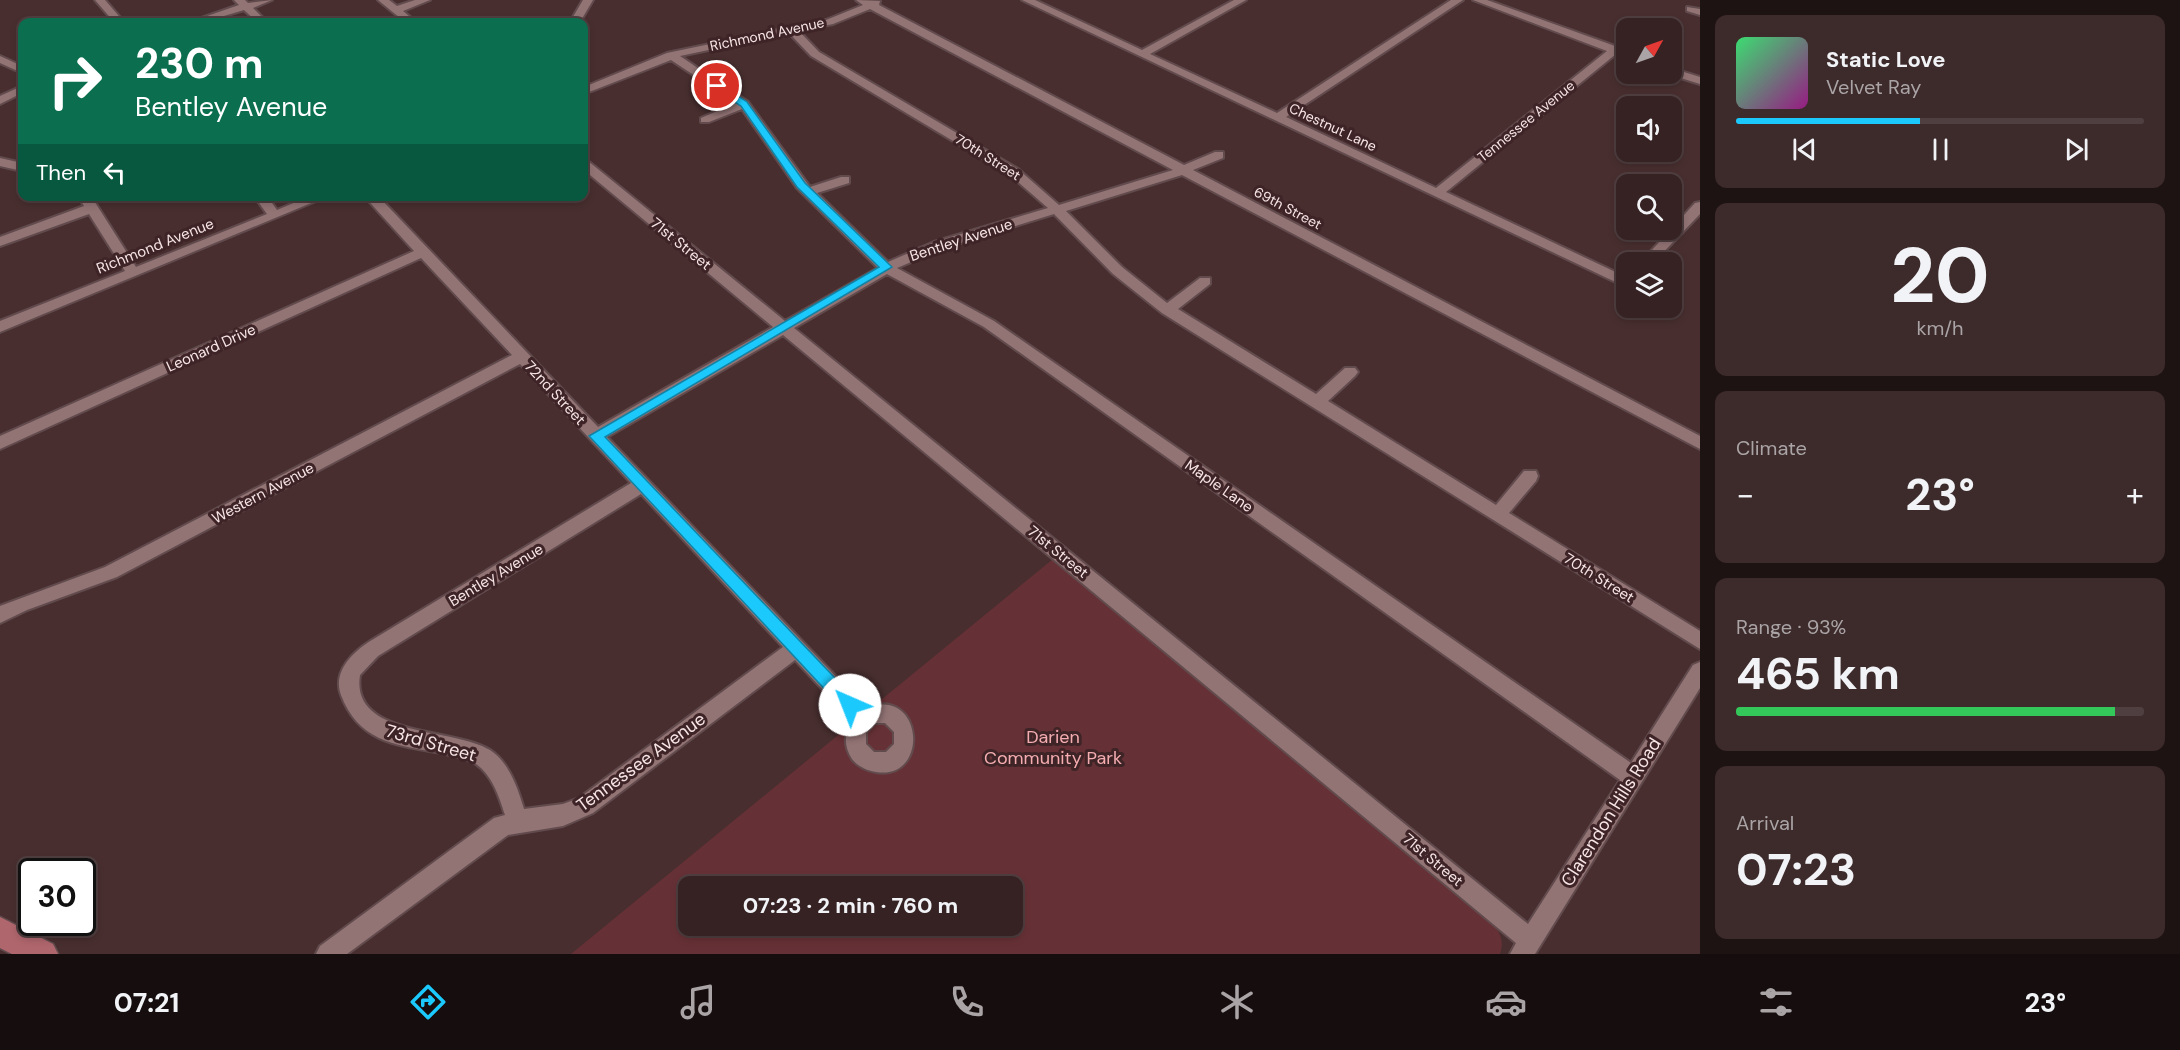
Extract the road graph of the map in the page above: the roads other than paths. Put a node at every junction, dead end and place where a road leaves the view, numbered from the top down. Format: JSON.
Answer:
{"nodes":[{"id":1,"x":100,"y":0,"type":"edge"},
{"id":2,"x":267,"y":0,"type":"edge"},
{"id":3,"x":383,"y":0,"type":"edge"},
{"id":4,"x":425,"y":0,"type":"edge"},
{"id":5,"x":588,"y":0,"type":"edge"},
{"id":6,"x":1027,"y":0,"type":"edge"},
{"id":7,"x":1241,"y":0,"type":"edge"},
{"id":8,"x":1458,"y":0,"type":"edge"},
{"id":9,"x":1478,"y":0,"type":"edge"},
{"id":10,"x":872,"y":2,"type":"edge"},
{"id":11,"x":242,"y":3,"type":"edge"},
{"id":12,"x":1496,"y":3,"type":"edge"},
{"id":13,"x":395,"y":10,"type":"junction"},
{"id":14,"x":116,"y":18,"type":"edge"},
{"id":15,"x":205,"y":18,"type":"edge"},
{"id":16,"x":258,"y":18,"type":"edge"},
{"id":17,"x":406,"y":18,"type":"edge"},
{"id":18,"x":577,"y":18,"type":"edge"},
{"id":19,"x":790,"y":29,"type":"junction"},
{"id":20,"x":1616,"y":50,"type":"edge"},
{"id":21,"x":1142,"y":54,"type":"junction"},
{"id":22,"x":671,"y":55,"type":"junction"},
{"id":23,"x":1616,"y":55,"type":"edge"},
{"id":24,"x":0,"y":59,"type":"edge"},
{"id":25,"x":18,"y":68,"type":"edge"},
{"id":26,"x":1682,"y":75,"type":"edge"},
{"id":27,"x":1700,"y":81,"type":"edge"},
{"id":28,"x":588,"y":89,"type":"edge"},
{"id":29,"x":18,"y":91,"type":"edge"},
{"id":30,"x":0,"y":101,"type":"edge"},
{"id":31,"x":744,"y":104,"type":"junction"},
{"id":32,"x":1277,"y":118,"type":"junction"},
{"id":33,"x":705,"y":120,"type":"dead end"},
{"id":34,"x":1219,"y":155,"type":"dead end"},
{"id":35,"x":0,"y":162,"type":"edge"},
{"id":36,"x":18,"y":167,"type":"edge"},
{"id":37,"x":588,"y":167,"type":"edge"},
{"id":38,"x":1184,"y":170,"type":"junction"},
{"id":39,"x":845,"y":180,"type":"dead end"},
{"id":40,"x":808,"y":192,"type":"junction"},
{"id":41,"x":1437,"y":193,"type":"junction"},
{"id":42,"x":264,"y":201,"type":"edge"},
{"id":43,"x":310,"y":201,"type":"edge"},
{"id":44,"x":375,"y":201,"type":"edge"},
{"id":45,"x":88,"y":202,"type":"edge"},
{"id":46,"x":1700,"y":206,"type":"edge"},
{"id":47,"x":1057,"y":209,"type":"junction"},
{"id":48,"x":275,"y":215,"type":"junction"},
{"id":49,"x":0,"y":242,"type":"edge"},
{"id":50,"x":423,"y":252,"type":"junction"},
{"id":51,"x":1656,"y":252,"type":"edge"},
{"id":52,"x":886,"y":267,"type":"junction"},
{"id":53,"x":133,"y":273,"type":"junction"},
{"id":54,"x":1616,"y":277,"type":"edge"},
{"id":55,"x":1205,"y":281,"type":"dead end"},
{"id":56,"x":1167,"y":310,"type":"junction"},
{"id":57,"x":0,"y":327,"type":"edge"},
{"id":58,"x":783,"y":327,"type":"junction"},
{"id":59,"x":521,"y":357,"type":"junction"},
{"id":60,"x":1350,"y":372,"type":"dead end"},
{"id":61,"x":1316,"y":403,"type":"junction"},
{"id":62,"x":596,"y":436,"type":"junction"},
{"id":63,"x":0,"y":443,"type":"edge"},
{"id":64,"x":1700,"y":443,"type":"edge"},
{"id":65,"x":1530,"y":476,"type":"dead end"},
{"id":66,"x":642,"y":485,"type":"junction"},
{"id":67,"x":1498,"y":514,"type":"junction"},
{"id":68,"x":0,"y":615,"type":"edge"},
{"id":69,"x":1700,"y":641,"type":"edge"},
{"id":70,"x":796,"y":648,"type":"junction"},
{"id":71,"x":353,"y":667,"type":"joint"},
{"id":72,"x":1700,"y":671,"type":"edge"},
{"id":73,"x":864,"y":719,"type":"dead end"},
{"id":74,"x":1633,"y":777,"type":"junction"},
{"id":75,"x":517,"y":821,"type":"junction"},
{"id":76,"x":0,"y":932,"type":"edge"},
{"id":77,"x":1526,"y":947,"type":"edge"},
{"id":78,"x":43,"y":954,"type":"edge"},
{"id":79,"x":328,"y":954,"type":"edge"}],
"edges":[{"from":1,"to":14,"type":"street"},
{"from":2,"to":11,"type":"street"},
{"from":3,"to":13,"type":"street"},
{"from":4,"to":13,"type":"street"},
{"from":5,"to":18,"type":"street"},
{"from":6,"to":21,"type":"street","name":"Chestnut Lane"},
{"from":7,"to":21,"type":"street"},
{"from":8,"to":32,"type":"street"},
{"from":9,"to":12,"type":"street"},
{"from":10,"to":19,"type":"street","name":"Richmond Avenue"},
{"from":10,"to":38,"type":"street","name":"69th Street"},
{"from":11,"to":15,"type":"street"},
{"from":11,"to":16,"type":"street"},
{"from":12,"to":20,"type":"street"},
{"from":13,"to":17,"type":"street"},
{"from":19,"to":22,"type":"street","name":"Richmond Avenue"},
{"from":19,"to":47,"type":"street","name":"70th Street"},
{"from":21,"to":32,"type":"street","name":"Chestnut Lane"},
{"from":22,"to":28,"type":"street","name":"Richmond Avenue"},
{"from":22,"to":31,"type":"street","name":"Maple Lane"},
{"from":23,"to":41,"type":"street","name":"Tennessee Avenue"},
{"from":24,"to":25,"type":"street"},
{"from":26,"to":27,"type":"street"},
{"from":29,"to":30,"type":"street"},
{"from":31,"to":33,"type":"street"},
{"from":31,"to":40,"type":"street","name":"Maple Lane"},
{"from":32,"to":41,"type":"street","name":"Chestnut Lane"},
{"from":34,"to":38,"type":"street","name":"Bentley Avenue"},
{"from":35,"to":36,"type":"street"},
{"from":37,"to":58,"type":"street","name":"71st Street"},
{"from":38,"to":47,"type":"street","name":"Bentley Avenue"},
{"from":38,"to":64,"type":"street","name":"69th Street"},
{"from":39,"to":40,"type":"street"},
{"from":40,"to":52,"type":"street","name":"Maple Lane"},
{"from":41,"to":54,"type":"street","name":"Chestnut Lane"},
{"from":42,"to":48,"type":"street"},
{"from":43,"to":48,"type":"street","name":"Richmond Avenue"},
{"from":44,"to":50,"type":"street","name":"72nd Street"},
{"from":45,"to":49,"type":"street"},
{"from":45,"to":53,"type":"street"},
{"from":46,"to":51,"type":"street"},
{"from":47,"to":52,"type":"street","name":"Bentley Avenue"},
{"from":47,"to":56,"type":"street","name":"70th Street"},
{"from":48,"to":53,"type":"street","name":"Richmond Avenue"},
{"from":50,"to":59,"type":"street","name":"72nd Street"},
{"from":50,"to":63,"type":"street","name":"Leonard Drive"},
{"from":52,"to":58,"type":"street","name":"Bentley Avenue"},
{"from":52,"to":74,"type":"street","name":"Maple Lane"},
{"from":53,"to":57,"type":"street","name":"Richmond Avenue"},
{"from":55,"to":56,"type":"street"},
{"from":56,"to":61,"type":"street","name":"70th Street"},
{"from":58,"to":62,"type":"street","name":"Bentley Avenue"},
{"from":58,"to":77,"type":"street","name":"71st Street"},
{"from":59,"to":62,"type":"street","name":"72nd Street"},
{"from":59,"to":68,"type":"street","name":"Western Avenue"},
{"from":60,"to":61,"type":"street"},
{"from":61,"to":67,"type":"street","name":"70th Street"},
{"from":62,"to":66,"type":"street","name":"72nd Street"},
{"from":65,"to":67,"type":"street"},
{"from":66,"to":70,"type":"street","name":"72nd Street"},
{"from":66,"to":71,"type":"street","name":"Bentley Avenue"},
{"from":67,"to":69,"type":"street","name":"70th Street"},
{"from":70,"to":73,"type":"street","name":"72nd Street"},
{"from":70,"to":75,"type":"street","name":"Tennessee Avenue"},
{"from":71,"to":75,"type":"street","name":"73rd Street"},
{"from":72,"to":74,"type":"street","name":"Clarendon Hills Road"},
{"from":74,"to":77,"type":"street","name":"Clarendon Hills Road"},
{"from":75,"to":79,"type":"street","name":"Tennessee Avenue"},
{"from":76,"to":78,"type":"main road"}]}
